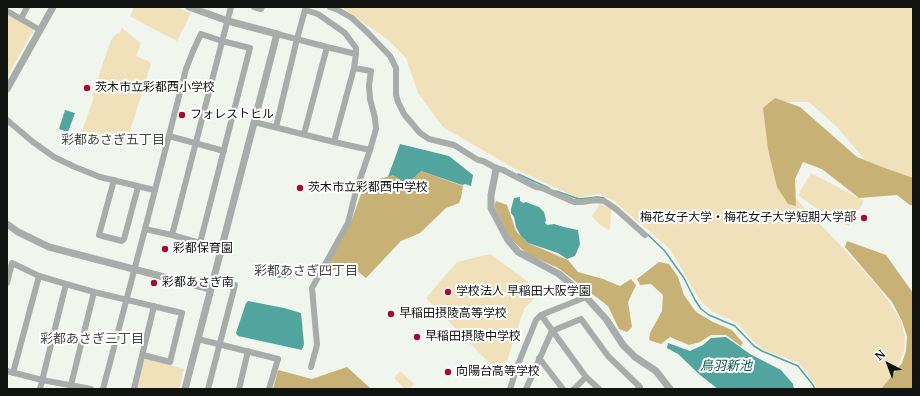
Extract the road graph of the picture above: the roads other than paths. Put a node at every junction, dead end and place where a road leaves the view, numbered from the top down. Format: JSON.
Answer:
{"nodes":[{"id":1,"x":27,"y":7,"type":"edge"},
{"id":2,"x":53,"y":7,"type":"edge"},
{"id":3,"x":189,"y":7,"type":"edge"},
{"id":4,"x":231,"y":7,"type":"edge"},
{"id":5,"x":254,"y":7,"type":"edge"},
{"id":6,"x":262,"y":7,"type":"edge"},
{"id":7,"x":330,"y":7,"type":"edge"},
{"id":8,"x":306,"y":9,"type":"edge"},
{"id":9,"x":7,"y":11,"type":"edge"},
{"id":10,"x":21,"y":18,"type":"junction"},
{"id":11,"x":228,"y":21,"type":"junction"},
{"id":12,"x":40,"y":30,"type":"junction"},
{"id":13,"x":277,"y":34,"type":"junction"},
{"id":14,"x":297,"y":39,"type":"junction"},
{"id":15,"x":222,"y":41,"type":"junction"},
{"id":16,"x":327,"y":47,"type":"junction"},
{"id":17,"x":356,"y":54,"type":"junction"},
{"id":18,"x":354,"y":68,"type":"junction"},
{"id":19,"x":7,"y":89,"type":"edge"},
{"id":20,"x":7,"y":120,"type":"edge"},
{"id":21,"x":254,"y":122,"type":"junction"},
{"id":22,"x":276,"y":127,"type":"junction"},
{"id":23,"x":304,"y":134,"type":"junction"},
{"id":24,"x":168,"y":136,"type":"junction"},
{"id":25,"x":334,"y":142,"type":"junction"},
{"id":26,"x":197,"y":143,"type":"junction"},
{"id":27,"x":370,"y":150,"type":"junction"},
{"id":28,"x":224,"y":151,"type":"junction"},
{"id":29,"x":496,"y":168,"type":"junction"},
{"id":30,"x":114,"y":180,"type":"junction"},
{"id":31,"x":138,"y":187,"type":"junction"},
{"id":32,"x":154,"y":190,"type":"junction"},
{"id":33,"x":7,"y":224,"type":"edge"},
{"id":34,"x":145,"y":229,"type":"junction"},
{"id":35,"x":172,"y":235,"type":"junction"},
{"id":36,"x":645,"y":235,"type":"dead end"},
{"id":37,"x":134,"y":270,"type":"junction"},
{"id":38,"x":39,"y":276,"type":"junction"},
{"id":39,"x":7,"y":283,"type":"edge"},
{"id":40,"x":66,"y":284,"type":"junction"},
{"id":41,"x":235,"y":285,"type":"dead end"},
{"id":42,"x":210,"y":289,"type":"junction"},
{"id":43,"x":94,"y":292,"type":"junction"},
{"id":44,"x":586,"y":297,"type":"junction"},
{"id":45,"x":126,"y":300,"type":"junction"},
{"id":46,"x":154,"y":306,"type":"junction"},
{"id":47,"x":541,"y":315,"type":"junction"},
{"id":48,"x":552,"y":331,"type":"junction"},
{"id":49,"x":198,"y":339,"type":"junction"},
{"id":50,"x":220,"y":344,"type":"junction"},
{"id":51,"x":248,"y":351,"type":"junction"},
{"id":52,"x":143,"y":355,"type":"junction"},
{"id":53,"x":539,"y":358,"type":"junction"},
{"id":54,"x":311,"y":367,"type":"dead end"},
{"id":55,"x":517,"y":367,"type":"junction"},
{"id":56,"x":10,"y":372,"type":"edge"},
{"id":57,"x":586,"y":377,"type":"junction"},
{"id":58,"x":508,"y":378,"type":"dead end"},
{"id":59,"x":42,"y":380,"type":"junction"},
{"id":60,"x":71,"y":385,"type":"junction"},
{"id":61,"x":40,"y":389,"type":"edge"},
{"id":62,"x":91,"y":389,"type":"edge"},
{"id":63,"x":103,"y":389,"type":"edge"},
{"id":64,"x":134,"y":389,"type":"edge"},
{"id":65,"x":185,"y":389,"type":"edge"},
{"id":66,"x":208,"y":389,"type":"edge"},
{"id":67,"x":239,"y":389,"type":"edge"},
{"id":68,"x":269,"y":389,"type":"edge"},
{"id":69,"x":510,"y":389,"type":"edge"},
{"id":70,"x":526,"y":389,"type":"edge"},
{"id":71,"x":563,"y":389,"type":"edge"},
{"id":72,"x":574,"y":389,"type":"edge"},
{"id":73,"x":599,"y":389,"type":"edge"},
{"id":74,"x":638,"y":389,"type":"edge"},
{"id":75,"x":670,"y":389,"type":"edge"}],
"edges":[{"from":1,"to":10,"type":"street"},
{"from":2,"to":12,"type":"street"},
{"from":3,"to":11,"type":"street"},
{"from":4,"to":11,"type":"street"},
{"from":5,"to":6,"type":"street"},
{"from":7,"to":29,"type":"street"},
{"from":8,"to":14,"type":"street"},
{"from":8,"to":17,"type":"street"},
{"from":9,"to":10,"type":"street"},
{"from":10,"to":12,"type":"street"},
{"from":11,"to":13,"type":"street"},
{"from":11,"to":15,"type":"street"},
{"from":12,"to":19,"type":"street"},
{"from":13,"to":14,"type":"street"},
{"from":13,"to":21,"type":"street"},
{"from":14,"to":16,"type":"street"},
{"from":14,"to":22,"type":"street"},
{"from":15,"to":24,"type":"street"},
{"from":15,"to":26,"type":"street"},
{"from":15,"to":28,"type":"street"},
{"from":16,"to":17,"type":"street"},
{"from":16,"to":23,"type":"street"},
{"from":17,"to":18,"type":"street"},
{"from":18,"to":25,"type":"street"},
{"from":18,"to":27,"type":"street"},
{"from":20,"to":30,"type":"street"},
{"from":21,"to":22,"type":"street"},
{"from":21,"to":42,"type":"street"},
{"from":22,"to":23,"type":"street"},
{"from":23,"to":25,"type":"street"},
{"from":24,"to":26,"type":"street"},
{"from":24,"to":32,"type":"street"},
{"from":25,"to":27,"type":"street"},
{"from":26,"to":28,"type":"street"},
{"from":26,"to":35,"type":"street"},
{"from":27,"to":54,"type":"street"},
{"from":28,"to":35,"type":"street"},
{"from":29,"to":36,"type":"street"},
{"from":29,"to":44,"type":"street"},
{"from":30,"to":31,"type":"street"},
{"from":30,"to":31,"type":"street"},
{"from":31,"to":32,"type":"street"},
{"from":32,"to":34,"type":"street"},
{"from":33,"to":37,"type":"street"},
{"from":34,"to":35,"type":"street"},
{"from":34,"to":37,"type":"street"},
{"from":37,"to":42,"type":"street"},
{"from":37,"to":45,"type":"street"},
{"from":38,"to":39,"type":"street"},
{"from":38,"to":40,"type":"street"},
{"from":38,"to":56,"type":"street"},
{"from":40,"to":43,"type":"street"},
{"from":40,"to":59,"type":"street"},
{"from":41,"to":50,"type":"street"},
{"from":42,"to":49,"type":"street"},
{"from":43,"to":45,"type":"street"},
{"from":43,"to":60,"type":"street"},
{"from":44,"to":47,"type":"street"},
{"from":44,"to":75,"type":"street"},
{"from":45,"to":46,"type":"street"},
{"from":45,"to":63,"type":"street"},
{"from":46,"to":52,"type":"street"},
{"from":46,"to":52,"type":"street"},
{"from":47,"to":48,"type":"street"},
{"from":47,"to":55,"type":"street"},
{"from":48,"to":53,"type":"street"},
{"from":48,"to":57,"type":"street"},
{"from":48,"to":74,"type":"street"},
{"from":49,"to":50,"type":"street"},
{"from":49,"to":65,"type":"street"},
{"from":50,"to":51,"type":"street"},
{"from":50,"to":66,"type":"street"},
{"from":51,"to":67,"type":"street"},
{"from":51,"to":68,"type":"street"},
{"from":52,"to":64,"type":"street"},
{"from":53,"to":70,"type":"street"},
{"from":53,"to":71,"type":"street"},
{"from":55,"to":58,"type":"street"},
{"from":55,"to":69,"type":"street"},
{"from":56,"to":59,"type":"street"},
{"from":57,"to":72,"type":"street"},
{"from":57,"to":73,"type":"street"},
{"from":59,"to":60,"type":"street"},
{"from":59,"to":61,"type":"street"},
{"from":60,"to":62,"type":"street"}]}
